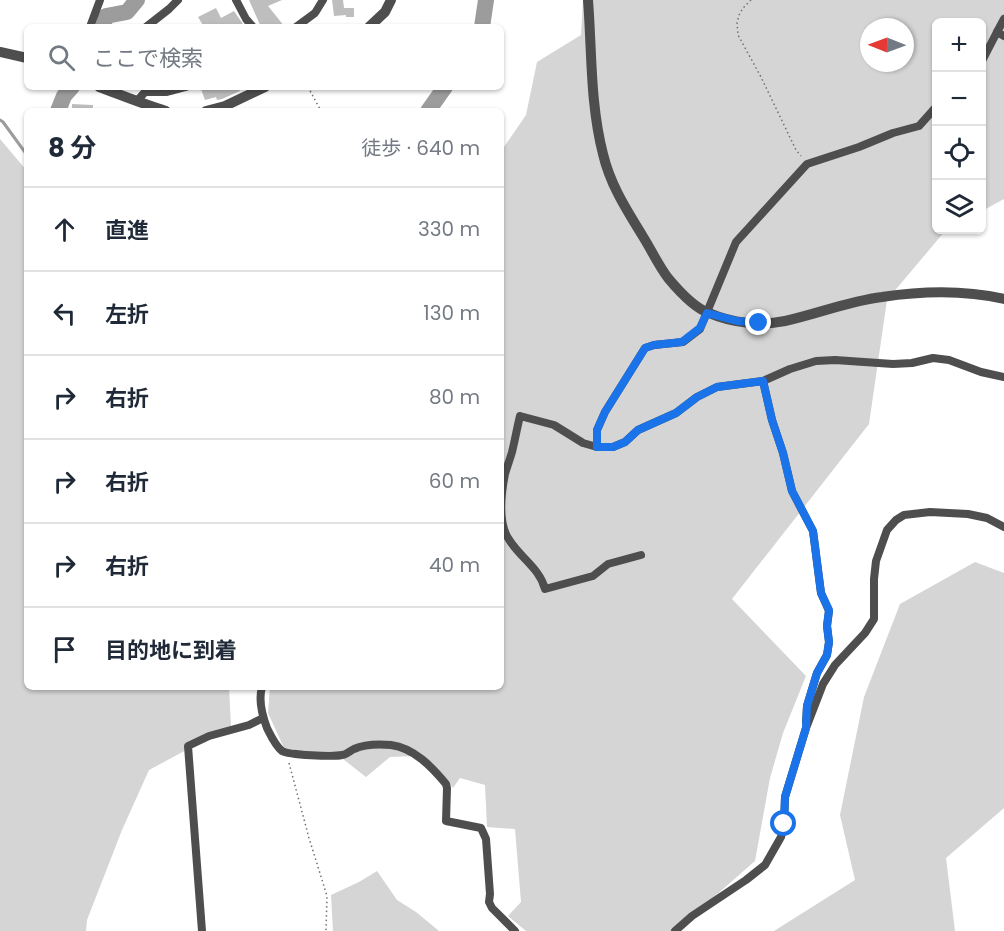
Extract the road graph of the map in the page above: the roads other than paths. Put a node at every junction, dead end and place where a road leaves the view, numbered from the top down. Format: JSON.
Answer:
{"nodes":[{"id":1,"x":100,"y":0,"type":"edge"},
{"id":2,"x":178,"y":0,"type":"edge"},
{"id":3,"x":236,"y":0,"type":"edge"},
{"id":4,"x":323,"y":0,"type":"edge"},
{"id":5,"x":391,"y":0,"type":"edge"},
{"id":6,"x":588,"y":0,"type":"edge"},
{"id":7,"x":1004,"y":20,"type":"edge"},
{"id":8,"x":91,"y":24,"type":"edge"},
{"id":9,"x":150,"y":24,"type":"edge"},
{"id":10,"x":250,"y":24,"type":"edge"},
{"id":11,"x":301,"y":24,"type":"edge"},
{"id":12,"x":372,"y":24,"type":"edge"},
{"id":13,"x":1000,"y":34,"type":"edge"},
{"id":14,"x":0,"y":52,"type":"edge"},
{"id":15,"x":986,"y":54,"type":"edge"},
{"id":16,"x":24,"y":57,"type":"edge"},
{"id":17,"x":108,"y":90,"type":"edge"},
{"id":18,"x":176,"y":90,"type":"edge"},
{"id":19,"x":259,"y":90,"type":"edge"},
{"id":20,"x":137,"y":100,"type":"junction"},
{"id":21,"x":156,"y":108,"type":"edge"},
{"id":22,"x":217,"y":108,"type":"edge"},
{"id":23,"x":932,"y":111,"type":"edge"},
{"id":24,"x":1004,"y":299,"type":"edge"},
{"id":25,"x":707,"y":313,"type":"junction"},
{"id":26,"x":1004,"y":377,"type":"edge"},
{"id":27,"x":763,"y":381,"type":"junction"},
{"id":28,"x":597,"y":447,"type":"junction"},
{"id":29,"x":504,"y":471,"type":"edge"},
{"id":30,"x":504,"y":526,"type":"edge"},
{"id":31,"x":1004,"y":527,"type":"edge"},
{"id":32,"x":641,"y":555,"type":"dead end"},
{"id":33,"x":261,"y":690,"type":"edge"},
{"id":34,"x":263,"y":718,"type":"junction"},
{"id":35,"x":806,"y":728,"type":"junction"},
{"id":36,"x":201,"y":931,"type":"edge"},
{"id":37,"x":515,"y":931,"type":"edge"},
{"id":38,"x":675,"y":931,"type":"edge"}],
"edges":[{"from":1,"to":8,"type":"street"},
{"from":2,"to":9,"type":"street"},
{"from":3,"to":10,"type":"street"},
{"from":4,"to":11,"type":"street"},
{"from":5,"to":12,"type":"street"},
{"from":6,"to":25,"type":"street"},
{"from":7,"to":13,"type":"street"},
{"from":13,"to":15,"type":"street"},
{"from":14,"to":16,"type":"street"},
{"from":17,"to":20,"type":"street"},
{"from":18,"to":20,"type":"street"},
{"from":19,"to":22,"type":"street"},
{"from":20,"to":21,"type":"street"},
{"from":23,"to":25,"type":"street"},
{"from":24,"to":25,"type":"street"},
{"from":25,"to":28,"type":"street"},
{"from":26,"to":27,"type":"street"},
{"from":27,"to":28,"type":"street"},
{"from":27,"to":35,"type":"street"},
{"from":28,"to":29,"type":"street"},
{"from":30,"to":32,"type":"street"},
{"from":31,"to":35,"type":"street"},
{"from":33,"to":34,"type":"street"},
{"from":34,"to":36,"type":"street"},
{"from":34,"to":37,"type":"street"},
{"from":35,"to":38,"type":"street"}]}
